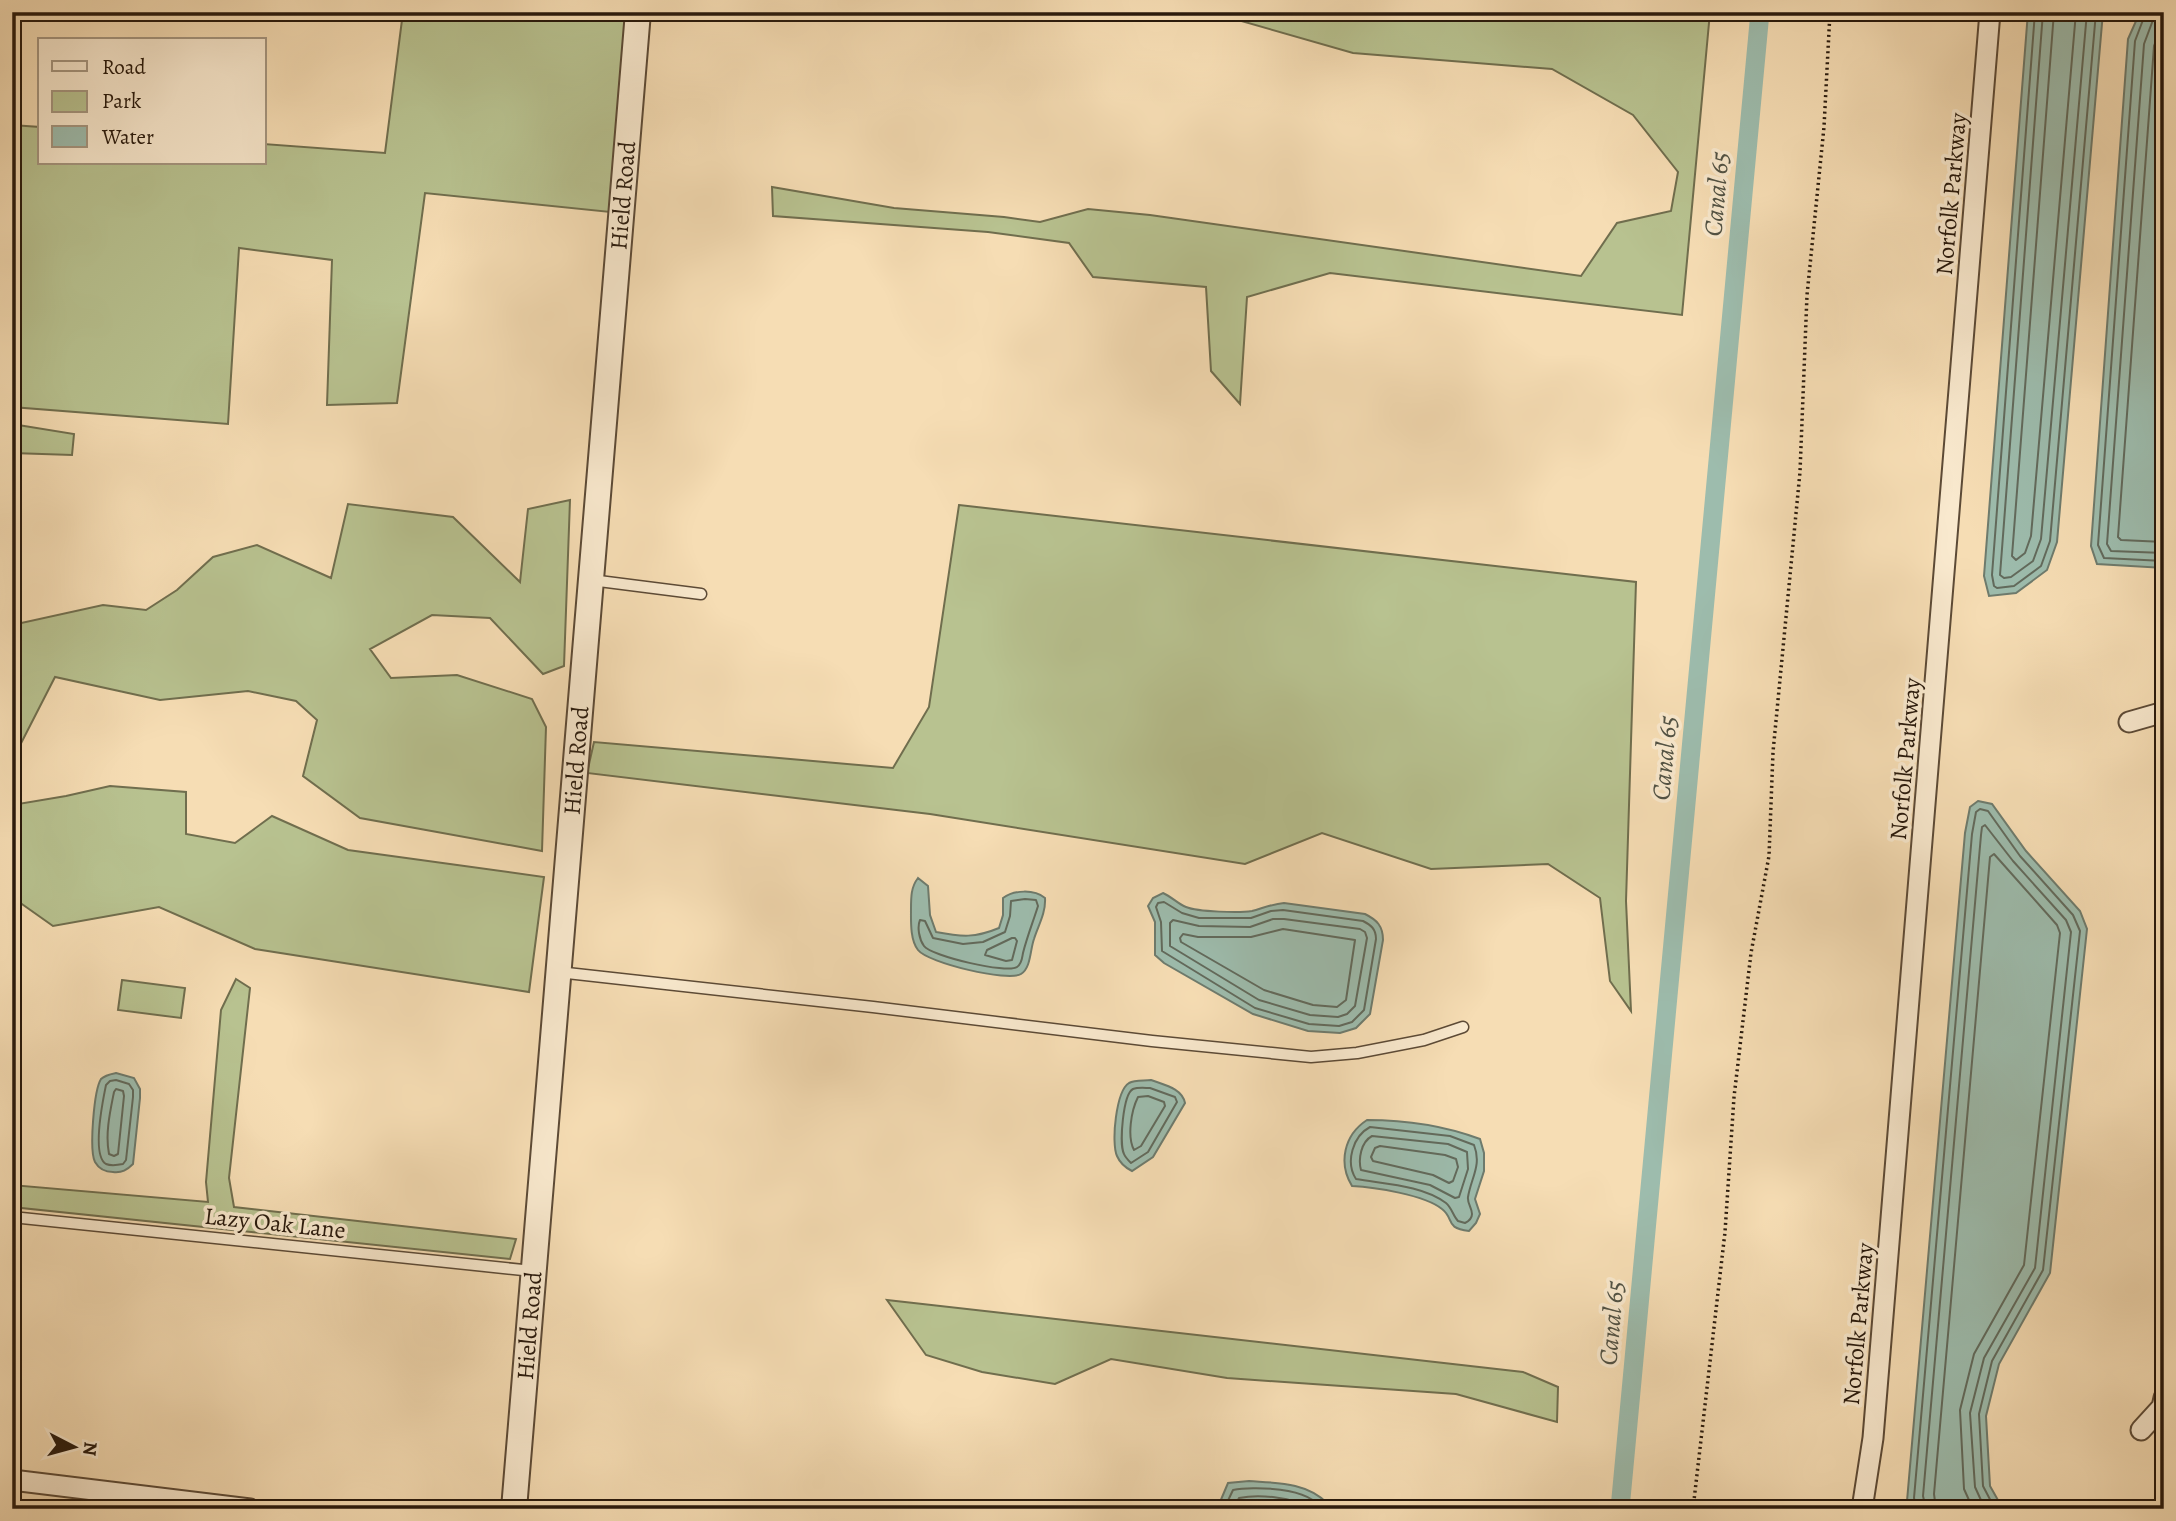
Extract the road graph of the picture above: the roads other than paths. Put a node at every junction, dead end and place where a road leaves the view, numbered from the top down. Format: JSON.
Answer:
{"nodes":[{"id":1,"x":638,"y":12,"type":"edge"},
{"id":2,"x":1990,"y":12,"type":"edge"},
{"id":3,"x":590,"y":580,"type":"junction"},
{"id":4,"x":701,"y":594,"type":"dead end"},
{"id":5,"x":2164,"y":712,"type":"edge"},
{"id":6,"x":2129,"y":722,"type":"dead end"},
{"id":7,"x":558,"y":972,"type":"junction"},
{"id":8,"x":1463,"y":1027,"type":"dead end"},
{"id":9,"x":12,"y":1217,"type":"edge"},
{"id":10,"x":533,"y":1271,"type":"junction"},
{"id":11,"x":2164,"y":1398,"type":"edge"},
{"id":12,"x":2141,"y":1430,"type":"dead end"},
{"id":13,"x":12,"y":1480,"type":"edge"},
{"id":14,"x":250,"y":1509,"type":"edge"},
{"id":15,"x":514,"y":1509,"type":"edge"},
{"id":16,"x":1862,"y":1509,"type":"edge"}],
"edges":[{"from":1,"to":3,"type":"street","name":"Hield Road"},
{"from":2,"to":16,"type":"street","name":"Norfolk Parkway"},
{"from":3,"to":4,"type":"lane"},
{"from":3,"to":7,"type":"street","name":"Hield Road"},
{"from":5,"to":6,"type":"street"},
{"from":7,"to":8,"type":"lane"},
{"from":7,"to":10,"type":"street","name":"Hield Road"},
{"from":9,"to":10,"type":"lane","name":"Lazy Oak Lane"},
{"from":10,"to":15,"type":"street","name":"Hield Road"},
{"from":11,"to":12,"type":"street"},
{"from":13,"to":14,"type":"street"}]}
